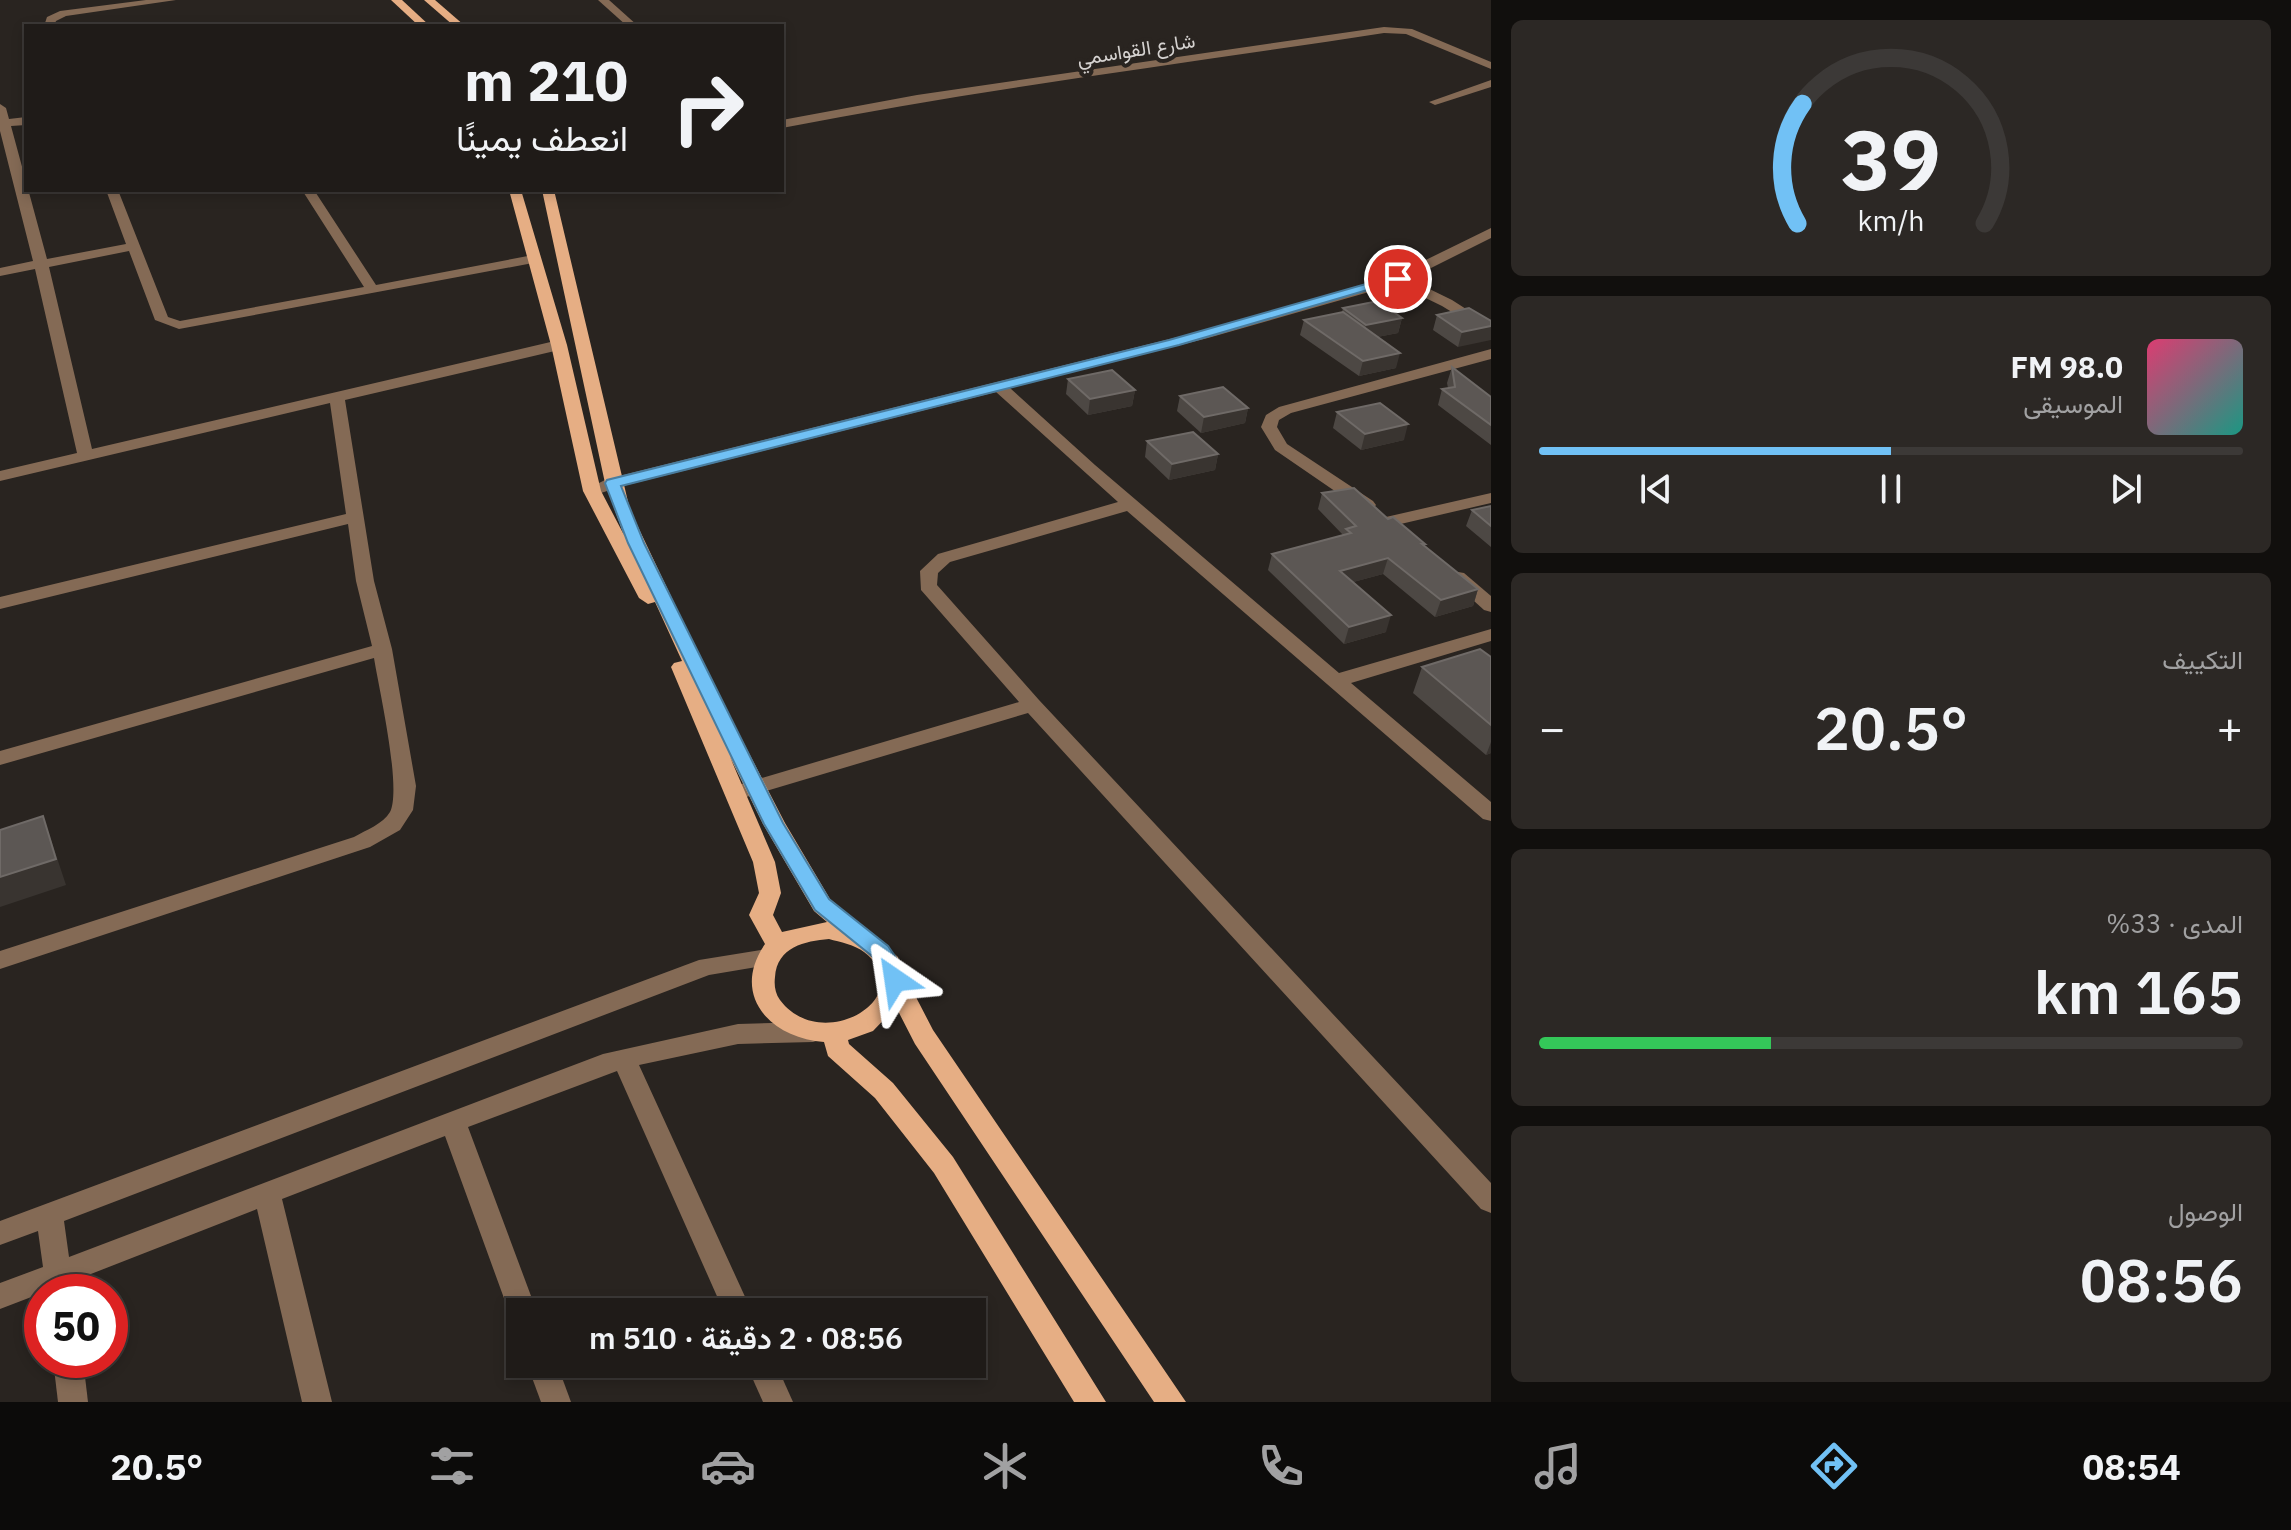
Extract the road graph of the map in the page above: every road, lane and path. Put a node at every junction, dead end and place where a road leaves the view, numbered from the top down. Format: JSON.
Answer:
{"nodes":[{"id":1,"x":171,"y":0,"type":"edge"},
{"id":2,"x":396,"y":0,"type":"edge"},
{"id":3,"x":429,"y":0,"type":"edge"},
{"id":4,"x":603,"y":0,"type":"edge"},
{"id":5,"x":50,"y":24,"type":"edge"},
{"id":6,"x":423,"y":24,"type":"edge"},
{"id":7,"x":458,"y":24,"type":"edge"},
{"id":8,"x":631,"y":24,"type":"edge"},
{"id":9,"x":1491,"y":66,"type":"edge"},
{"id":10,"x":1491,"y":83,"type":"edge"},
{"id":11,"x":1435,"y":102,"type":"dead end"},
{"id":12,"x":0,"y":108,"type":"edge"},
{"id":13,"x":24,"y":121,"type":"edge"},
{"id":14,"x":2,"y":124,"type":"edge"},
{"id":15,"x":784,"y":124,"type":"edge"},
{"id":16,"x":113,"y":192,"type":"edge"},
{"id":17,"x":309,"y":192,"type":"edge"},
{"id":18,"x":516,"y":192,"type":"edge"},
{"id":19,"x":548,"y":192,"type":"edge"},
{"id":20,"x":556,"y":226,"type":"junction"},
{"id":21,"x":526,"y":229,"type":"junction"},
{"id":22,"x":1491,"y":232,"type":"edge"},
{"id":23,"x":136,"y":246,"type":"junction"},
{"id":24,"x":533,"y":259,"type":"junction"},
{"id":25,"x":41,"y":264,"type":"junction"},
{"id":26,"x":0,"y":272,"type":"edge"},
{"id":27,"x":1398,"y":279,"type":"junction"},
{"id":28,"x":372,"y":289,"type":"junction"},
{"id":29,"x":1491,"y":332,"type":"edge"},
{"id":30,"x":559,"y":345,"type":"junction"},
{"id":31,"x":1491,"y":354,"type":"edge"},
{"id":32,"x":1000,"y":387,"type":"junction"},
{"id":33,"x":337,"y":398,"type":"junction"},
{"id":34,"x":85,"y":454,"type":"junction"},
{"id":35,"x":0,"y":476,"type":"edge"},
{"id":36,"x":613,"y":483,"type":"junction"},
{"id":37,"x":592,"y":491,"type":"junction"},
{"id":38,"x":1491,"y":498,"type":"edge"},
{"id":39,"x":1131,"y":504,"type":"junction"},
{"id":40,"x":355,"y":517,"type":"junction"},
{"id":41,"x":1392,"y":521,"type":"junction"},
{"id":42,"x":1414,"y":540,"type":"edge"},
{"id":43,"x":1447,"y":568,"type":"edge"},
{"id":44,"x":0,"y":603,"type":"edge"},
{"id":45,"x":1491,"y":606,"type":"edge"},
{"id":46,"x":1491,"y":635,"type":"edge"},
{"id":47,"x":382,"y":649,"type":"junction"},
{"id":48,"x":1339,"y":680,"type":"junction"},
{"id":49,"x":1032,"y":705,"type":"junction"},
{"id":50,"x":0,"y":758,"type":"edge"},
{"id":51,"x":746,"y":790,"type":"junction"},
{"id":52,"x":1491,"y":814,"type":"edge"},
{"id":53,"x":866,"y":941,"type":"junction"},
{"id":54,"x":772,"y":952,"type":"junction"},
{"id":55,"x":0,"y":960,"type":"edge"},
{"id":56,"x":895,"y":980,"type":"junction"},
{"id":57,"x":825,"y":1032,"type":"junction"},
{"id":58,"x":624,"y":1059,"type":"junction"},
{"id":59,"x":453,"y":1122,"type":"junction"},
{"id":60,"x":267,"y":1193,"type":"junction"},
{"id":61,"x":1491,"y":1201,"type":"edge"},
{"id":62,"x":49,"y":1215,"type":"junction"},
{"id":63,"x":0,"y":1233,"type":"edge"},
{"id":64,"x":59,"y":1274,"type":"edge"},
{"id":65,"x":81,"y":1274,"type":"edge"},
{"id":66,"x":24,"y":1291,"type":"edge"},
{"id":67,"x":0,"y":1296,"type":"edge"},
{"id":68,"x":518,"y":1298,"type":"edge"},
{"id":69,"x":732,"y":1298,"type":"edge"},
{"id":70,"x":70,"y":1378,"type":"edge"},
{"id":71,"x":547,"y":1378,"type":"edge"},
{"id":72,"x":767,"y":1378,"type":"edge"},
{"id":73,"x":73,"y":1402,"type":"edge"},
{"id":74,"x":317,"y":1402,"type":"edge"},
{"id":75,"x":556,"y":1402,"type":"edge"},
{"id":76,"x":778,"y":1402,"type":"edge"},
{"id":77,"x":1091,"y":1402,"type":"edge"},
{"id":78,"x":1171,"y":1402,"type":"edge"}],
"edges":[{"from":1,"to":5,"type":"street"},
{"from":2,"to":6,"type":"main road"},
{"from":3,"to":7,"type":"main road"},
{"from":4,"to":8,"type":"street"},
{"from":9,"to":15,"type":"street","name":"شارع القواسمي"},
{"from":10,"to":11,"type":"street"},
{"from":12,"to":14,"type":"street"},
{"from":13,"to":14,"type":"street"},
{"from":14,"to":25,"type":"street"},
{"from":16,"to":23,"type":"street"},
{"from":17,"to":28,"type":"street"},
{"from":18,"to":21,"type":"main road"},
{"from":19,"to":20,"type":"main road"},
{"from":20,"to":21,"type":"main road"},
{"from":20,"to":36,"type":"main road"},
{"from":21,"to":24,"type":"main road"},
{"from":22,"to":27,"type":"street"},
{"from":23,"to":25,"type":"street"},
{"from":23,"to":28,"type":"street"},
{"from":24,"to":28,"type":"street"},
{"from":24,"to":30,"type":"main road"},
{"from":25,"to":26,"type":"street"},
{"from":25,"to":34,"type":"street"},
{"from":27,"to":29,"type":"street"},
{"from":27,"to":32,"type":"street"},
{"from":30,"to":33,"type":"street"},
{"from":30,"to":37,"type":"main road"},
{"from":31,"to":41,"type":"street"},
{"from":32,"to":36,"type":"street"},
{"from":32,"to":39,"type":"street"},
{"from":33,"to":34,"type":"street"},
{"from":33,"to":40,"type":"street"},
{"from":34,"to":35,"type":"street"},
{"from":36,"to":37,"type":"street"},
{"from":36,"to":51,"type":"main road"},
{"from":37,"to":51,"type":"main road"},
{"from":38,"to":41,"type":"street"},
{"from":39,"to":48,"type":"street"},
{"from":39,"to":49,"type":"street"},
{"from":40,"to":44,"type":"street"},
{"from":40,"to":47,"type":"street"},
{"from":41,"to":42,"type":"street"},
{"from":43,"to":45,"type":"street"},
{"from":46,"to":48,"type":"street"},
{"from":47,"to":50,"type":"street"},
{"from":47,"to":55,"type":"street"},
{"from":48,"to":52,"type":"street"},
{"from":49,"to":51,"type":"street"},
{"from":49,"to":61,"type":"street"},
{"from":51,"to":53,"type":"main road"},
{"from":51,"to":54,"type":"main road"},
{"from":53,"to":54,"type":"main road"},
{"from":53,"to":56,"type":"main road"},
{"from":54,"to":57,"type":"main road"},
{"from":54,"to":62,"type":"street"},
{"from":56,"to":57,"type":"main road"},
{"from":56,"to":78,"type":"main road"},
{"from":57,"to":58,"type":"street"},
{"from":57,"to":77,"type":"main road"},
{"from":58,"to":59,"type":"street"},
{"from":58,"to":69,"type":"street"},
{"from":59,"to":60,"type":"street"},
{"from":59,"to":68,"type":"street"},
{"from":60,"to":65,"type":"street"},
{"from":60,"to":74,"type":"street"},
{"from":62,"to":63,"type":"street"},
{"from":62,"to":64,"type":"street"},
{"from":66,"to":67,"type":"street"},
{"from":70,"to":73,"type":"street"},
{"from":71,"to":75,"type":"street"},
{"from":72,"to":76,"type":"street"}]}
